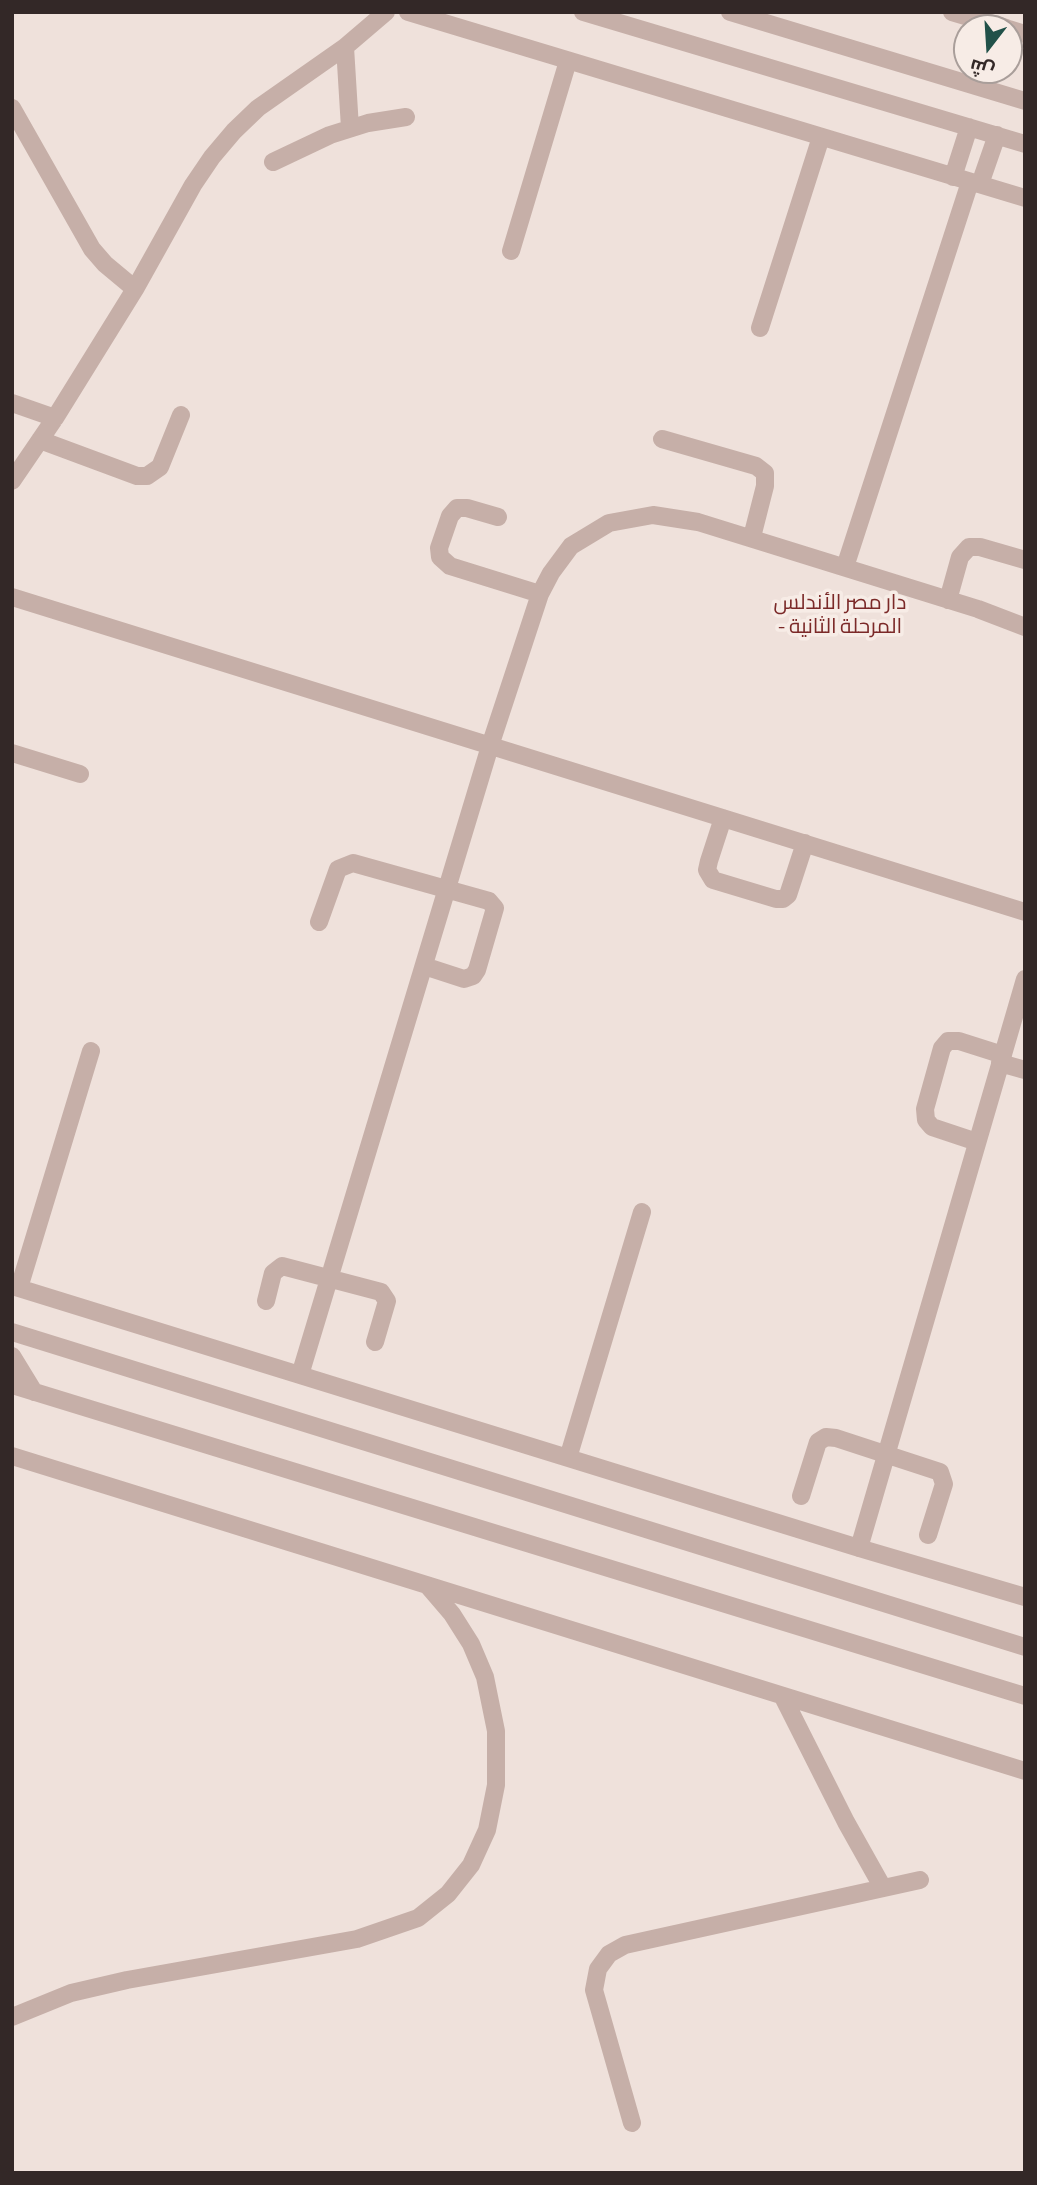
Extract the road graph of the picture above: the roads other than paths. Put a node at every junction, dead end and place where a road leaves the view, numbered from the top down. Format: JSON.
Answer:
{"nodes":[{"id":1,"x":386,"y":12,"type":"edge"},
{"id":2,"x":408,"y":12,"type":"edge"},
{"id":3,"x":583,"y":12,"type":"edge"},
{"id":4,"x":730,"y":12,"type":"edge"},
{"id":5,"x":345,"y":47,"type":"junction"},
{"id":6,"x":568,"y":61,"type":"junction"},
{"id":7,"x":1025,"y":101,"type":"edge"},
{"id":8,"x":12,"y":108,"type":"edge"},
{"id":9,"x":406,"y":117,"type":"dead end"},
{"id":10,"x":969,"y":127,"type":"junction"},
{"id":11,"x":350,"y":128,"type":"junction"},
{"id":12,"x":997,"y":135,"type":"junction"},
{"id":13,"x":821,"y":137,"type":"junction"},
{"id":14,"x":1025,"y":144,"type":"edge"},
{"id":15,"x":273,"y":162,"type":"dead end"},
{"id":16,"x":968,"y":181,"type":"junction"},
{"id":17,"x":1025,"y":198,"type":"edge"},
{"id":18,"x":511,"y":251,"type":"dead end"},
{"id":19,"x":135,"y":289,"type":"junction"},
{"id":20,"x":760,"y":328,"type":"dead end"},
{"id":21,"x":12,"y":402,"type":"edge"},
{"id":22,"x":181,"y":415,"type":"dead end"},
{"id":23,"x":54,"y":418,"type":"junction"},
{"id":24,"x":662,"y":439,"type":"dead end"},
{"id":25,"x":40,"y":440,"type":"junction"},
{"id":26,"x":12,"y":481,"type":"edge"},
{"id":27,"x":498,"y":517,"type":"dead end"},
{"id":28,"x":752,"y":537,"type":"junction"},
{"id":29,"x":1025,"y":560,"type":"edge"},
{"id":30,"x":845,"y":567,"type":"junction"},
{"id":31,"x":540,"y":594,"type":"junction"},
{"id":32,"x":12,"y":597,"type":"edge"},
{"id":33,"x":948,"y":600,"type":"junction"},
{"id":34,"x":1025,"y":627,"type":"edge"},
{"id":35,"x":491,"y":746,"type":"junction"},
{"id":36,"x":12,"y":753,"type":"edge"},
{"id":37,"x":80,"y":774,"type":"dead end"},
{"id":38,"x":723,"y":818,"type":"junction"},
{"id":39,"x":805,"y":844,"type":"junction"},
{"id":40,"x":448,"y":889,"type":"junction"},
{"id":41,"x":1025,"y":912,"type":"edge"},
{"id":42,"x":319,"y":922,"type":"dead end"},
{"id":43,"x":424,"y":966,"type":"junction"},
{"id":44,"x":1025,"y":979,"type":"edge"},
{"id":45,"x":91,"y":1051,"type":"dead end"},
{"id":46,"x":1002,"y":1059,"type":"junction"},
{"id":47,"x":1025,"y":1070,"type":"edge"},
{"id":48,"x":977,"y":1142,"type":"junction"},
{"id":49,"x":642,"y":1212,"type":"dead end"},
{"id":50,"x":330,"y":1278,"type":"junction"},
{"id":51,"x":15,"y":1287,"type":"edge"},
{"id":52,"x":266,"y":1301,"type":"dead end"},
{"id":53,"x":12,"y":1332,"type":"edge"},
{"id":54,"x":375,"y":1342,"type":"dead end"},
{"id":55,"x":12,"y":1356,"type":"edge"},
{"id":56,"x":300,"y":1375,"type":"junction"},
{"id":57,"x":12,"y":1385,"type":"edge"},
{"id":58,"x":34,"y":1392,"type":"junction"},
{"id":59,"x":886,"y":1454,"type":"junction"},
{"id":60,"x":12,"y":1456,"type":"edge"},
{"id":61,"x":568,"y":1458,"type":"junction"},
{"id":62,"x":801,"y":1496,"type":"dead end"},
{"id":63,"x":928,"y":1535,"type":"dead end"},
{"id":64,"x":859,"y":1548,"type":"junction"},
{"id":65,"x":428,"y":1586,"type":"junction"},
{"id":66,"x":1025,"y":1597,"type":"edge"},
{"id":67,"x":1025,"y":1647,"type":"edge"},
{"id":68,"x":1025,"y":1696,"type":"edge"},
{"id":69,"x":783,"y":1697,"type":"junction"},
{"id":70,"x":1025,"y":1771,"type":"edge"},
{"id":71,"x":920,"y":1880,"type":"dead end"},
{"id":72,"x":883,"y":1888,"type":"junction"},
{"id":73,"x":12,"y":2017,"type":"edge"},
{"id":74,"x":632,"y":2123,"type":"dead end"}],
"edges":[{"from":1,"to":5,"type":"street"},
{"from":2,"to":6,"type":"street"},
{"from":3,"to":10,"type":"street"},
{"from":4,"to":7,"type":"street"},
{"from":5,"to":11,"type":"street"},
{"from":5,"to":19,"type":"street"},
{"from":6,"to":13,"type":"street"},
{"from":6,"to":18,"type":"street"},
{"from":8,"to":19,"type":"street"},
{"from":9,"to":11,"type":"street"},
{"from":10,"to":12,"type":"street"},
{"from":10,"to":16,"type":"street"},
{"from":11,"to":15,"type":"street"},
{"from":12,"to":14,"type":"street"},
{"from":12,"to":16,"type":"street"},
{"from":13,"to":16,"type":"street"},
{"from":13,"to":20,"type":"street"},
{"from":16,"to":17,"type":"street"},
{"from":16,"to":30,"type":"street"},
{"from":19,"to":23,"type":"street"},
{"from":21,"to":23,"type":"street"},
{"from":22,"to":25,"type":"street"},
{"from":23,"to":25,"type":"street"},
{"from":24,"to":28,"type":"street"},
{"from":25,"to":26,"type":"street"},
{"from":27,"to":31,"type":"street"},
{"from":28,"to":30,"type":"street"},
{"from":28,"to":31,"type":"street"},
{"from":29,"to":33,"type":"street"},
{"from":30,"to":33,"type":"street"},
{"from":31,"to":35,"type":"street"},
{"from":32,"to":35,"type":"street"},
{"from":33,"to":34,"type":"street"},
{"from":35,"to":38,"type":"street"},
{"from":35,"to":40,"type":"street"},
{"from":36,"to":37,"type":"street"},
{"from":38,"to":39,"type":"street"},
{"from":38,"to":39,"type":"street"},
{"from":39,"to":41,"type":"street"},
{"from":40,"to":42,"type":"street"},
{"from":40,"to":43,"type":"street"},
{"from":40,"to":43,"type":"street"},
{"from":43,"to":50,"type":"street"},
{"from":44,"to":46,"type":"street"},
{"from":45,"to":51,"type":"street"},
{"from":46,"to":47,"type":"street"},
{"from":46,"to":48,"type":"street"},
{"from":46,"to":48,"type":"street"},
{"from":48,"to":59,"type":"street"},
{"from":49,"to":61,"type":"street"},
{"from":50,"to":52,"type":"street"},
{"from":50,"to":54,"type":"street"},
{"from":50,"to":56,"type":"street"},
{"from":51,"to":56,"type":"street"},
{"from":53,"to":67,"type":"street"},
{"from":55,"to":58,"type":"street"},
{"from":56,"to":61,"type":"street"},
{"from":57,"to":58,"type":"street"},
{"from":58,"to":68,"type":"street"},
{"from":59,"to":62,"type":"street"},
{"from":59,"to":63,"type":"street"},
{"from":59,"to":64,"type":"street"},
{"from":60,"to":65,"type":"street"},
{"from":61,"to":64,"type":"street"},
{"from":64,"to":66,"type":"street"},
{"from":65,"to":69,"type":"street"},
{"from":65,"to":73,"type":"street"},
{"from":69,"to":70,"type":"street"},
{"from":69,"to":72,"type":"street"},
{"from":71,"to":72,"type":"street"},
{"from":72,"to":74,"type":"street"}]}
